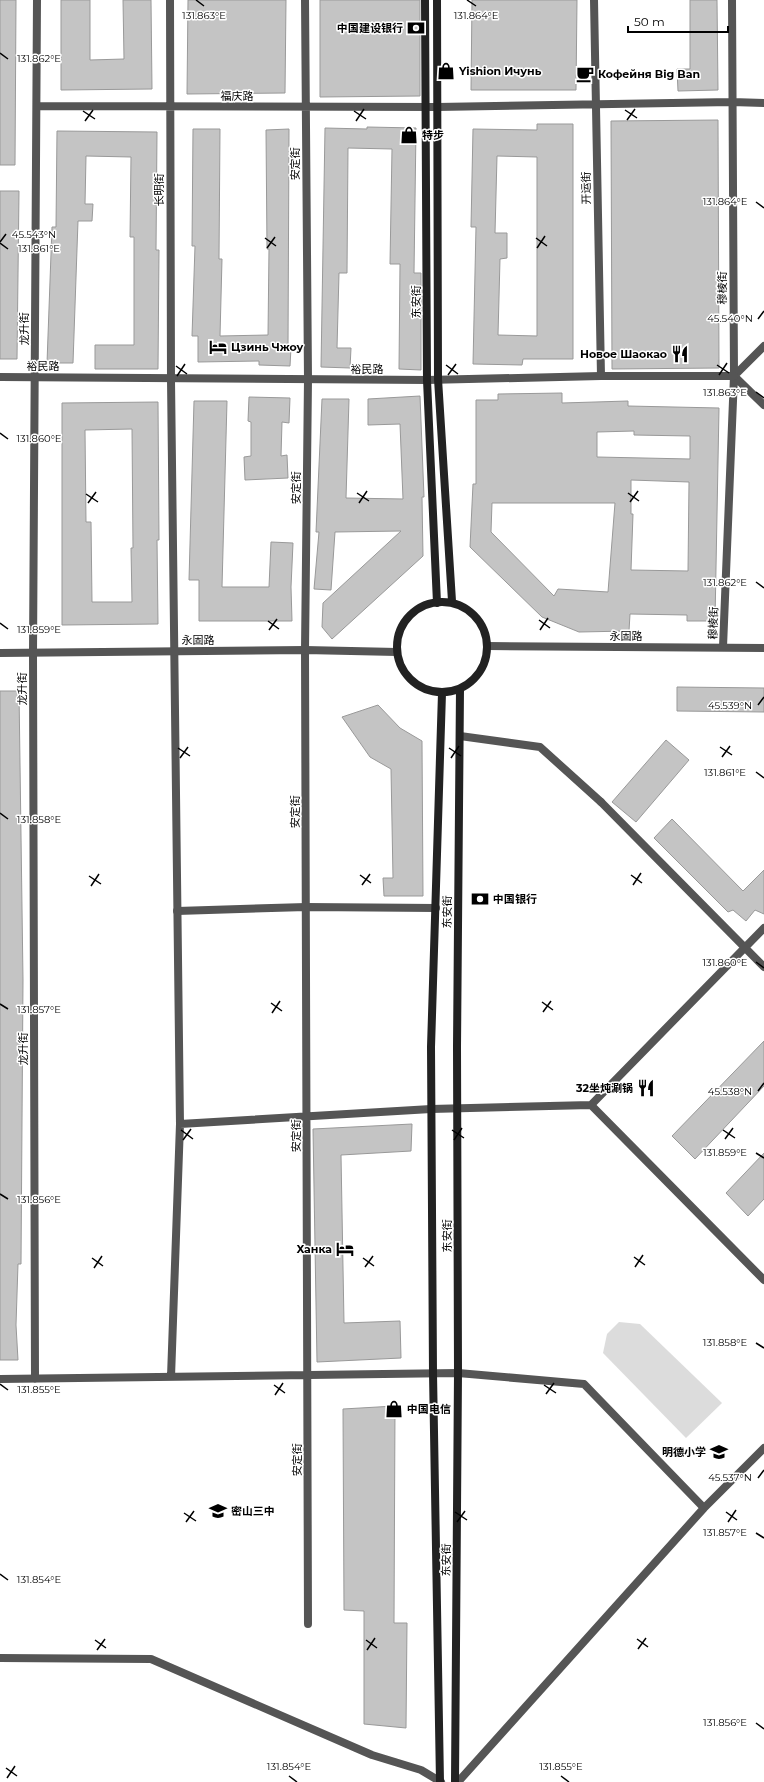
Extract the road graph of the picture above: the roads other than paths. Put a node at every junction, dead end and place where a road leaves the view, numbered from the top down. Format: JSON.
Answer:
{"nodes":[{"id":1,"x":37,"y":0,"type":"edge"},
{"id":2,"x":170,"y":0,"type":"edge"},
{"id":3,"x":305,"y":0,"type":"edge"},
{"id":4,"x":426,"y":0,"type":"edge"},
{"id":5,"x":437,"y":0,"type":"edge"},
{"id":6,"x":594,"y":0,"type":"edge"},
{"id":7,"x":732,"y":0,"type":"edge"},
{"id":8,"x":732,"y":102,"type":"junction"},
{"id":9,"x":764,"y":103,"type":"edge"},
{"id":10,"x":596,"y":104,"type":"junction"},
{"id":11,"x":36,"y":106,"type":"junction"},
{"id":12,"x":169,"y":106,"type":"junction"},
{"id":13,"x":306,"y":107,"type":"junction"},
{"id":14,"x":426,"y":107,"type":"junction"},
{"id":15,"x":437,"y":107,"type":"junction"},
{"id":16,"x":764,"y":346,"type":"edge"},
{"id":17,"x":600,"y":376,"type":"junction"},
{"id":18,"x":734,"y":376,"type":"junction"},
{"id":19,"x":0,"y":377,"type":"edge"},
{"id":20,"x":35,"y":377,"type":"junction"},
{"id":21,"x":308,"y":379,"type":"junction"},
{"id":22,"x":438,"y":379,"type":"junction"},
{"id":23,"x":171,"y":380,"type":"junction"},
{"id":24,"x":427,"y":380,"type":"junction"},
{"id":25,"x":764,"y":405,"type":"edge"},
{"id":26,"x":452,"y":601,"type":"junction"},
{"id":27,"x":437,"y":603,"type":"junction"},
{"id":28,"x":488,"y":646,"type":"junction"},
{"id":29,"x":724,"y":647,"type":"junction"},
{"id":30,"x":764,"y":648,"type":"edge"},
{"id":31,"x":306,"y":650,"type":"junction"},
{"id":32,"x":174,"y":652,"type":"junction"},
{"id":33,"x":397,"y":652,"type":"junction"},
{"id":34,"x":0,"y":653,"type":"edge"},
{"id":35,"x":33,"y":653,"type":"junction"},
{"id":36,"x":460,"y":689,"type":"junction"},
{"id":37,"x":442,"y":693,"type":"junction"},
{"id":38,"x":460,"y":736,"type":"junction"},
{"id":39,"x":306,"y":907,"type":"junction"},
{"id":40,"x":436,"y":908,"type":"junction"},
{"id":41,"x":177,"y":911,"type":"junction"},
{"id":42,"x":764,"y":928,"type":"edge"},
{"id":43,"x":745,"y":948,"type":"junction"},
{"id":44,"x":764,"y":967,"type":"edge"},
{"id":45,"x":591,"y":1105,"type":"junction"},
{"id":46,"x":431,"y":1109,"type":"junction"},
{"id":47,"x":457,"y":1109,"type":"junction"},
{"id":48,"x":307,"y":1117,"type":"junction"},
{"id":49,"x":180,"y":1124,"type":"junction"},
{"id":50,"x":764,"y":1280,"type":"edge"},
{"id":51,"x":433,"y":1373,"type":"junction"},
{"id":52,"x":458,"y":1373,"type":"junction"},
{"id":53,"x":308,"y":1375,"type":"junction"},
{"id":54,"x":171,"y":1377,"type":"junction"},
{"id":55,"x":35,"y":1378,"type":"junction"},
{"id":56,"x":0,"y":1379,"type":"edge"},
{"id":57,"x":764,"y":1448,"type":"edge"},
{"id":58,"x":704,"y":1508,"type":"junction"},
{"id":59,"x":308,"y":1624,"type":"dead end"},
{"id":60,"x":0,"y":1658,"type":"edge"},
{"id":61,"x":441,"y":1782,"type":"edge"},
{"id":62,"x":455,"y":1782,"type":"edge"},
{"id":63,"x":458,"y":1782,"type":"edge"}],
"edges":[{"from":1,"to":11,"type":"street","name":"龙升街"},
{"from":2,"to":12,"type":"street","name":"长明街"},
{"from":3,"to":13,"type":"street","name":"安定街"},
{"from":4,"to":14,"type":"main road","name":"东安街"},
{"from":5,"to":15,"type":"main road","name":"东安街"},
{"from":6,"to":10,"type":"street","name":"开运街"},
{"from":7,"to":8,"type":"street","name":"穆棱街"},
{"from":8,"to":9,"type":"street","name":"福庆路"},
{"from":8,"to":10,"type":"street","name":"福庆路"},
{"from":8,"to":18,"type":"street","name":"穆棱街"},
{"from":10,"to":15,"type":"street","name":"福庆路"},
{"from":10,"to":17,"type":"street","name":"开运街"},
{"from":11,"to":12,"type":"street","name":"福庆路"},
{"from":11,"to":20,"type":"street","name":"龙升街"},
{"from":12,"to":13,"type":"street","name":"福庆路"},
{"from":12,"to":23,"type":"street","name":"长明街"},
{"from":13,"to":14,"type":"street","name":"福庆路"},
{"from":13,"to":21,"type":"street","name":"安定街"},
{"from":14,"to":15,"type":"street","name":"福庆路"},
{"from":14,"to":24,"type":"main road","name":"东安街"},
{"from":15,"to":22,"type":"main road","name":"东安街"},
{"from":16,"to":18,"type":"street"},
{"from":17,"to":18,"type":"street","name":"裕民路"},
{"from":17,"to":22,"type":"street","name":"裕民路"},
{"from":18,"to":25,"type":"street"},
{"from":18,"to":29,"type":"street","name":"穆棱街"},
{"from":19,"to":20,"type":"street","name":"裕民路"},
{"from":20,"to":23,"type":"street","name":"裕民路"},
{"from":20,"to":35,"type":"street","name":"龙升街"},
{"from":21,"to":23,"type":"street","name":"裕民路"},
{"from":21,"to":24,"type":"street","name":"裕民路"},
{"from":21,"to":31,"type":"street","name":"安定街"},
{"from":22,"to":24,"type":"street","name":"裕民路"},
{"from":22,"to":26,"type":"main road","name":"东安街"},
{"from":23,"to":32,"type":"street","name":"长明街"},
{"from":24,"to":27,"type":"main road","name":"东安街"},
{"from":26,"to":27,"type":"main road"},
{"from":26,"to":28,"type":"main road"},
{"from":27,"to":33,"type":"main road"},
{"from":28,"to":29,"type":"street","name":"永固路"},
{"from":28,"to":36,"type":"main road"},
{"from":29,"to":30,"type":"street","name":"永固路"},
{"from":31,"to":32,"type":"street","name":"永固路"},
{"from":31,"to":33,"type":"street","name":"永固路"},
{"from":31,"to":39,"type":"street","name":"安定街"},
{"from":32,"to":35,"type":"street","name":"永固路"},
{"from":32,"to":41,"type":"street","name":"长明街"},
{"from":33,"to":37,"type":"main road"},
{"from":34,"to":35,"type":"street","name":"永固路"},
{"from":35,"to":55,"type":"street","name":"龙升街"},
{"from":36,"to":37,"type":"main road"},
{"from":36,"to":38,"type":"main road","name":"东安街"},
{"from":37,"to":40,"type":"main road","name":"东安街"},
{"from":38,"to":43,"type":"street"},
{"from":38,"to":47,"type":"main road","name":"东安街"},
{"from":39,"to":40,"type":"street"},
{"from":39,"to":41,"type":"street"},
{"from":39,"to":48,"type":"street","name":"安定街"},
{"from":40,"to":46,"type":"main road","name":"东安街"},
{"from":41,"to":49,"type":"street","name":"长明街"},
{"from":42,"to":43,"type":"street"},
{"from":43,"to":44,"type":"street"},
{"from":43,"to":45,"type":"street"},
{"from":45,"to":47,"type":"street"},
{"from":45,"to":50,"type":"street"},
{"from":46,"to":47,"type":"street"},
{"from":46,"to":48,"type":"street"},
{"from":46,"to":51,"type":"main road","name":"东安街"},
{"from":47,"to":52,"type":"main road","name":"东安街"},
{"from":48,"to":49,"type":"street"},
{"from":48,"to":53,"type":"street","name":"安定街"},
{"from":49,"to":54,"type":"street","name":"长明街"},
{"from":51,"to":52,"type":"street"},
{"from":51,"to":53,"type":"street"},
{"from":51,"to":61,"type":"main road","name":"东安街"},
{"from":52,"to":58,"type":"street"},
{"from":52,"to":62,"type":"main road","name":"东安街"},
{"from":53,"to":54,"type":"street"},
{"from":53,"to":59,"type":"street","name":"安定街"},
{"from":54,"to":55,"type":"street"},
{"from":55,"to":56,"type":"street"},
{"from":57,"to":58,"type":"street"},
{"from":58,"to":63,"type":"street"},
{"from":60,"to":61,"type":"street"}]}
